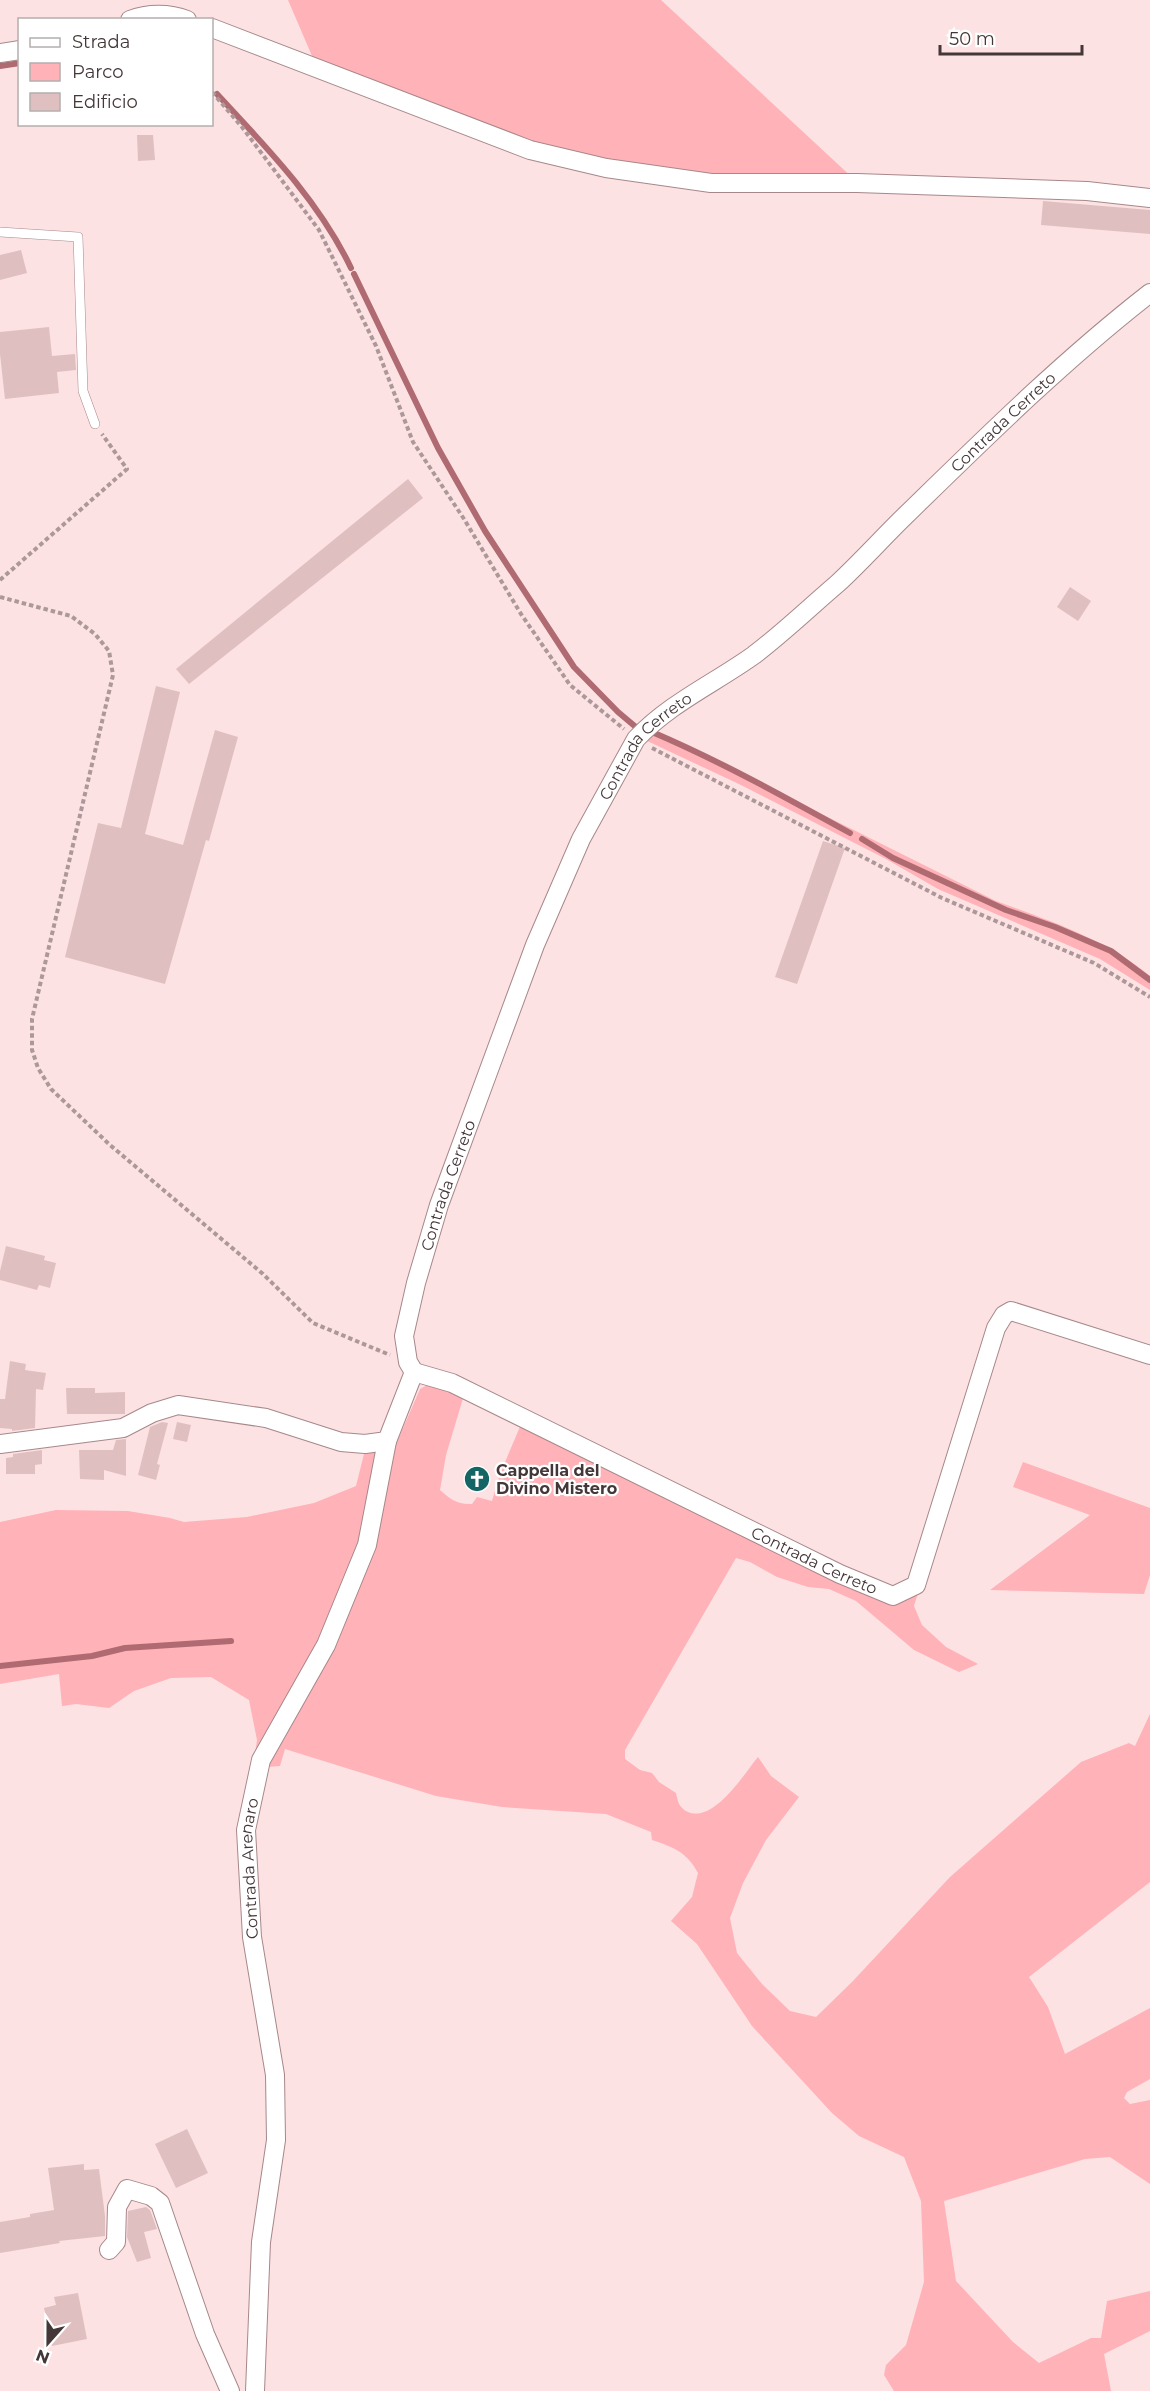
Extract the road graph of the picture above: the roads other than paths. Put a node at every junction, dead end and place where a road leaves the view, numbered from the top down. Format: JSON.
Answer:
{"nodes":[{"id":1,"x":135,"y":18,"type":"edge"},
{"id":2,"x":182,"y":18,"type":"edge"},
{"id":3,"x":213,"y":28,"type":"edge"},
{"id":4,"x":18,"y":50,"type":"edge"},
{"id":5,"x":0,"y":53,"type":"edge"},
{"id":6,"x":1150,"y":198,"type":"edge"},
{"id":7,"x":0,"y":232,"type":"edge"},
{"id":8,"x":1150,"y":293,"type":"edge"},
{"id":9,"x":95,"y":424,"type":"road end"},
{"id":10,"x":1150,"y":1355,"type":"edge"},
{"id":11,"x":411,"y":1367,"type":"junction"},
{"id":12,"x":387,"y":1441,"type":"junction"},
{"id":13,"x":0,"y":1444,"type":"edge"},
{"id":14,"x":109,"y":2250,"type":"dead end"},
{"id":15,"x":230,"y":2391,"type":"edge"},
{"id":16,"x":255,"y":2391,"type":"edge"}],
"edges":[{"from":1,"to":2,"type":"street"},
{"from":3,"to":6,"type":"street"},
{"from":4,"to":5,"type":"street"},
{"from":7,"to":9,"type":"lane"},
{"from":8,"to":11,"type":"street","name":"Contrada Cerreto"},
{"from":10,"to":11,"type":"street","name":"Contrada Cerreto"},
{"from":11,"to":12,"type":"street","name":"Contrada Cerreto"},
{"from":12,"to":13,"type":"street"},
{"from":12,"to":16,"type":"street","name":"Contrada Arenaro"},
{"from":14,"to":15,"type":"street"}]}
